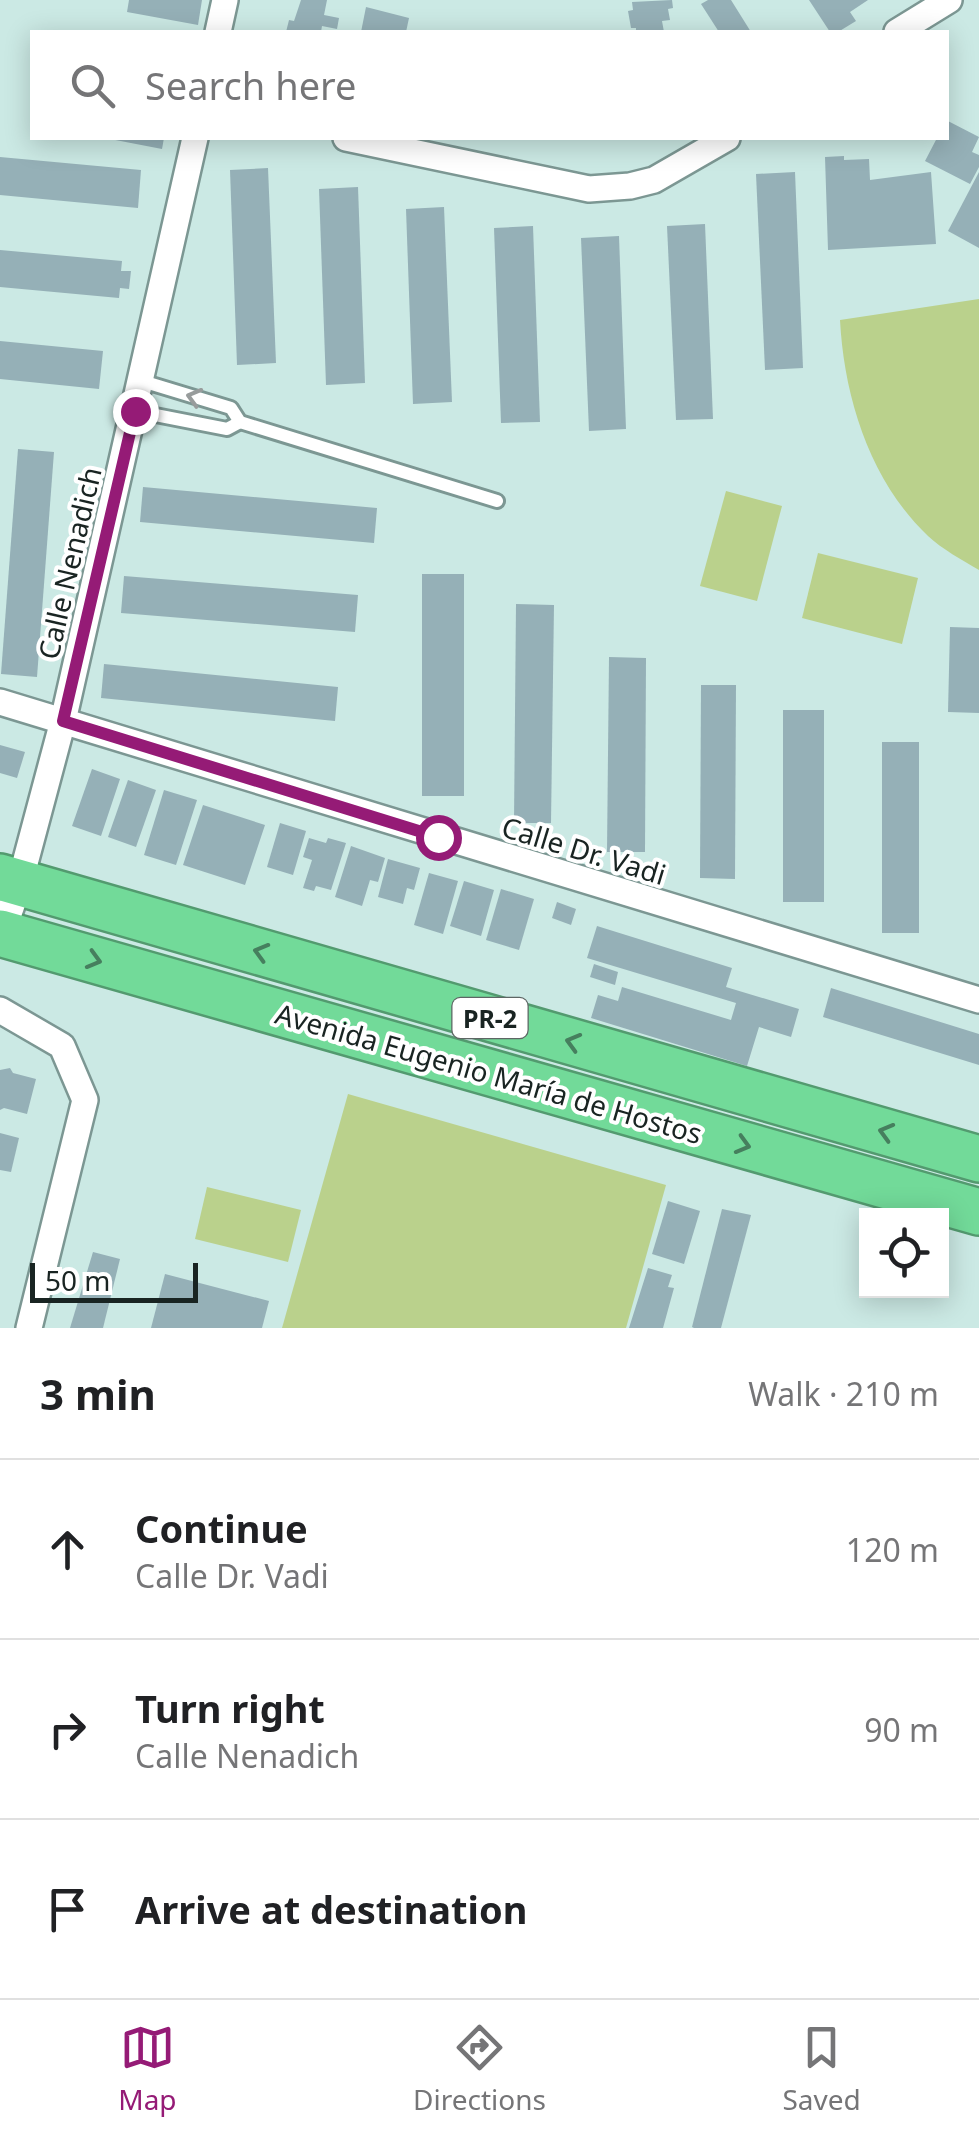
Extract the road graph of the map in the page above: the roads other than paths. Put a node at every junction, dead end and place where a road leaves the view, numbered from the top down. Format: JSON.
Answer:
{"nodes":[{"id":1,"x":225,"y":0,"type":"edge"},
{"id":2,"x":949,"y":0,"type":"edge"},
{"id":3,"x":218,"y":30,"type":"edge"},
{"id":4,"x":899,"y":30,"type":"edge"},
{"id":5,"x":195,"y":140,"type":"edge"},
{"id":6,"x":356,"y":140,"type":"edge"},
{"id":7,"x":724,"y":140,"type":"edge"},
{"id":8,"x":142,"y":381,"type":"junction"},
{"id":9,"x":135,"y":411,"type":"junction"},
{"id":10,"x":240,"y":422,"type":"junction"},
{"id":11,"x":497,"y":500,"type":"dead end"},
{"id":12,"x":0,"y":702,"type":"edge"},
{"id":13,"x":63,"y":721,"type":"junction"},
{"id":14,"x":10,"y":879,"type":"edge"},
{"id":15,"x":1,"y":935,"type":"edge"},
{"id":16,"x":979,"y":1000,"type":"edge"},
{"id":17,"x":0,"y":1010,"type":"edge"},
{"id":18,"x":979,"y":1160,"type":"edge"},
{"id":19,"x":979,"y":1212,"type":"edge"},
{"id":20,"x":29,"y":1328,"type":"edge"}],
"edges":[{"from":1,"to":3,"type":"street"},
{"from":2,"to":4,"type":"street"},
{"from":5,"to":8,"type":"street","name":"Calle Nenadich"},
{"from":6,"to":7,"type":"street"},
{"from":8,"to":9,"type":"street","name":"Calle Nenadich"},
{"from":10,"to":8,"type":"lane","one_way":true},
{"from":9,"to":10,"type":"lane"},
{"from":9,"to":13,"type":"street","name":"Calle Nenadich"},
{"from":10,"to":11,"type":"lane"},
{"from":12,"to":13,"type":"street","name":"Calle Dr. Vadi"},
{"from":13,"to":14,"type":"street","name":"Calle Nenadich"},
{"from":13,"to":16,"type":"street","name":"Calle Dr. Vadi"},
{"from":14,"to":15,"type":"street","name":"Calle Nenadich"},
{"from":18,"to":14,"type":"highway","name":"Avenida Eugenio María de Hostos","number":"PR-2","one_way":true},
{"from":15,"to":19,"type":"highway","name":"Avenida Eugenio María de Hostos","number":"PR-2","one_way":true},
{"from":17,"to":20,"type":"street"}]}
